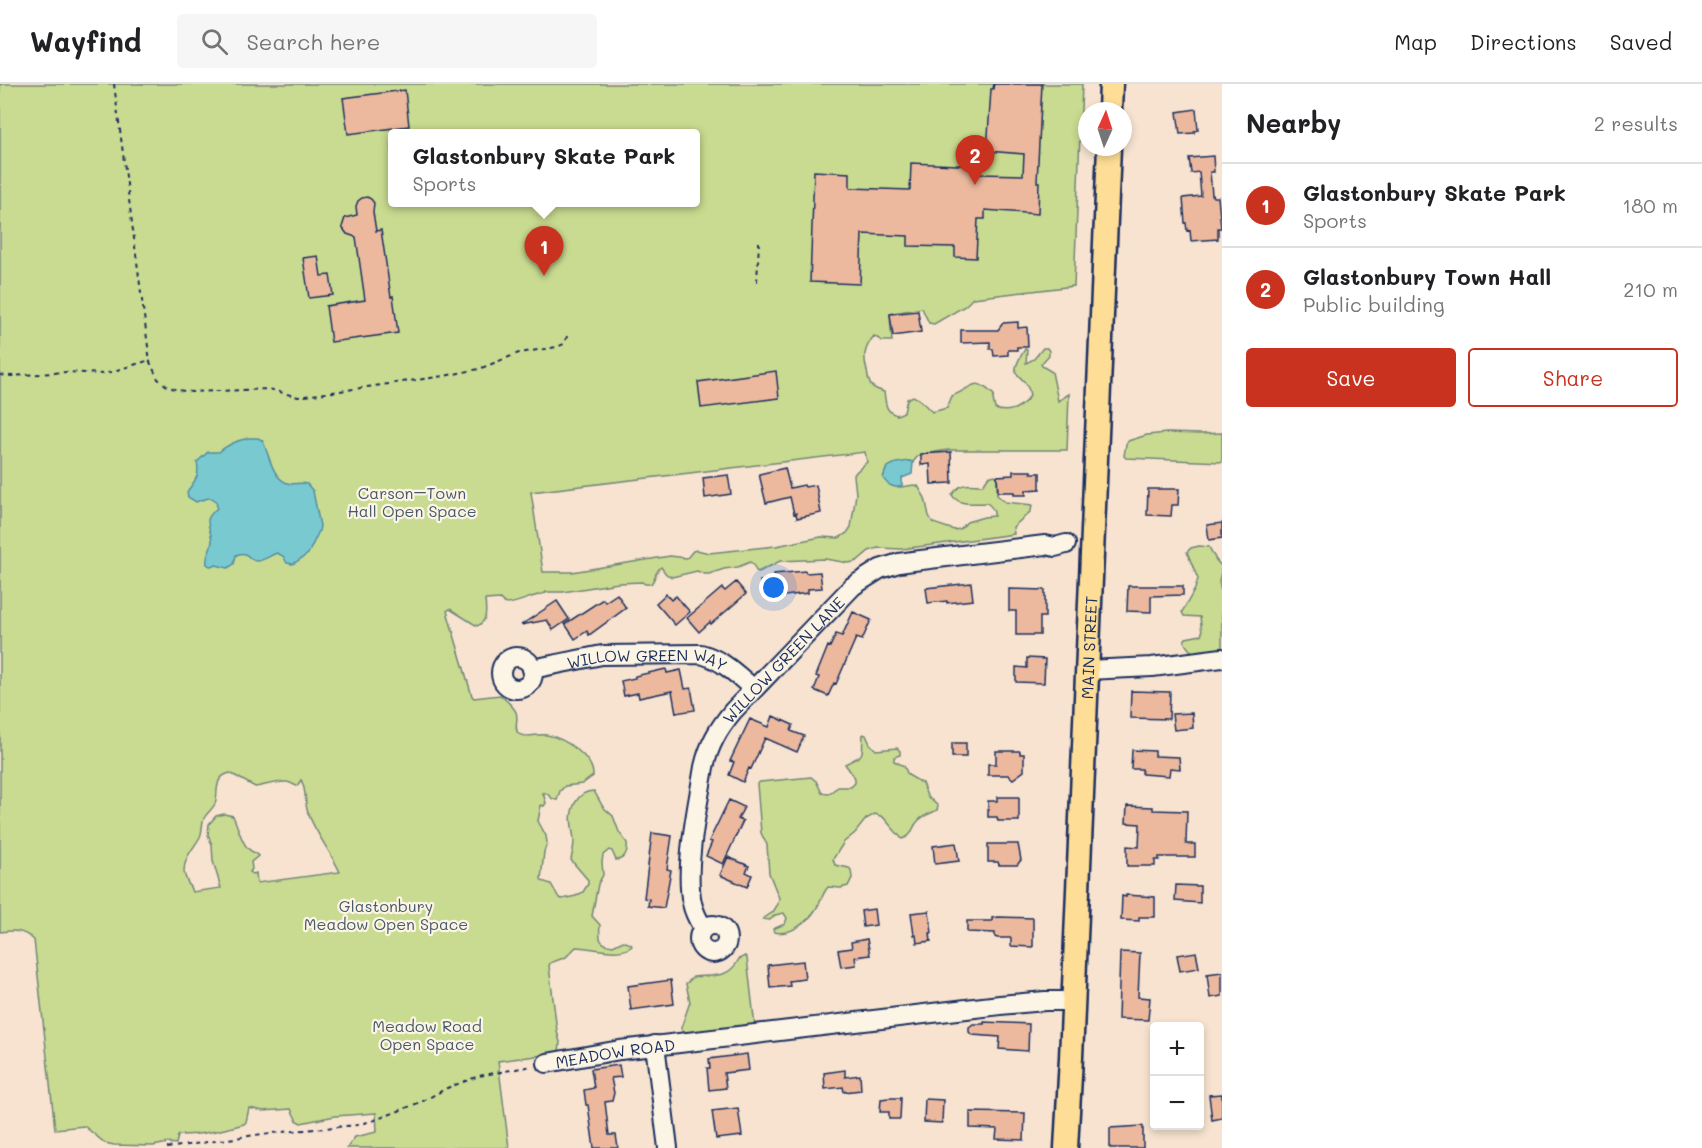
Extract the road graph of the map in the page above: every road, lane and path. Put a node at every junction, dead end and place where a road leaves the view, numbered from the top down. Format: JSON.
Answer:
{"nodes":[{"id":1,"x":114,"y":84,"type":"edge"},
{"id":2,"x":1111,"y":84,"type":"edge"},
{"id":3,"x":1110,"y":102,"type":"edge"},
{"id":4,"x":1109,"y":156,"type":"edge"},
{"id":5,"x":759,"y":242,"type":"dead end"},
{"id":6,"x":757,"y":282,"type":"dead end"},
{"id":7,"x":568,"y":334,"type":"dead end"},
{"id":8,"x":150,"y":360,"type":"junction"},
{"id":9,"x":0,"y":375,"type":"edge"},
{"id":10,"x":1093,"y":543,"type":"junction"},
{"id":11,"x":1222,"y":658,"type":"edge"},
{"id":12,"x":532,"y":669,"type":"dead end"},
{"id":13,"x":1088,"y":670,"type":"junction"},
{"id":14,"x":754,"y":689,"type":"junction"},
{"id":15,"x":703,"y":928,"type":"dead end"},
{"id":16,"x":1074,"y":1001,"type":"junction"},
{"id":17,"x":655,"y":1045,"type":"junction"},
{"id":18,"x":547,"y":1063,"type":"joint"},
{"id":19,"x":195,"y":1146,"type":"edge"},
{"id":20,"x":167,"y":1148,"type":"edge"},
{"id":21,"x":668,"y":1148,"type":"edge"},
{"id":22,"x":1066,"y":1148,"type":"edge"}],
"edges":[{"from":1,"to":8,"type":"path"},
{"from":2,"to":3,"type":"main road"},
{"from":4,"to":10,"type":"main road","name":"MAIN STREET"},
{"from":5,"to":6,"type":"path"},
{"from":7,"to":8,"type":"path"},
{"from":8,"to":9,"type":"path"},
{"from":10,"to":13,"type":"main road","name":"MAIN STREET"},
{"from":10,"to":14,"type":"street","name":"WILLOW GREEN LANE"},
{"from":11,"to":13,"type":"street"},
{"from":12,"to":14,"type":"street","name":"WILLOW GREEN WAY"},
{"from":13,"to":16,"type":"main road","name":"MAIN STREET"},
{"from":14,"to":15,"type":"street","name":"WILLOW GREEN LANE"},
{"from":16,"to":17,"type":"street","name":"MEADOW ROAD"},
{"from":16,"to":22,"type":"main road","name":"MAIN STREET"},
{"from":17,"to":18,"type":"street","name":"MEADOW ROAD"},
{"from":17,"to":21,"type":"street"},
{"from":18,"to":19,"type":"path","name":"MEADOW ROAD"},
{"from":19,"to":20,"type":"path","name":"MEADOW ROAD"}]}
